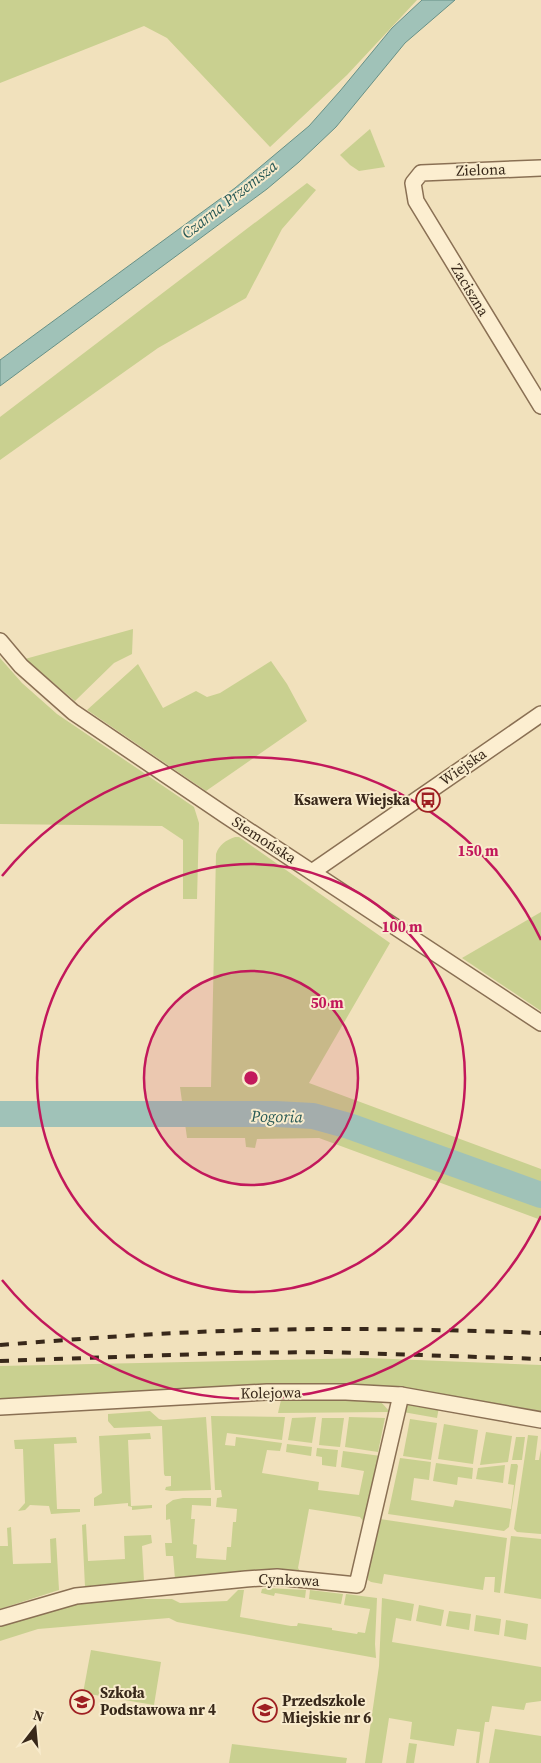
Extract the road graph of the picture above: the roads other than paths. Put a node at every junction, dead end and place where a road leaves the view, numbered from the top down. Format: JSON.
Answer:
{"nodes":[{"id":1,"x":541,"y":168,"type":"edge"},
{"id":2,"x":421,"y":172,"type":"joint"},
{"id":3,"x":541,"y":406,"type":"edge"},
{"id":4,"x":0,"y":641,"type":"edge"},
{"id":5,"x":541,"y":714,"type":"edge"},
{"id":6,"x":312,"y":872,"type":"junction"},
{"id":7,"x":541,"y":1023,"type":"edge"},
{"id":8,"x":401,"y":1395,"type":"junction"},
{"id":9,"x":0,"y":1407,"type":"edge"},
{"id":10,"x":541,"y":1420,"type":"edge"},
{"id":11,"x":0,"y":1618,"type":"edge"}],
"edges":[{"from":1,"to":2,"type":"street","name":"Zielona"},
{"from":2,"to":3,"type":"street","name":"Zaciszna"},
{"from":4,"to":6,"type":"street","name":"Siemońska"},
{"from":5,"to":6,"type":"street","name":"Wiejska"},
{"from":6,"to":7,"type":"street","name":"Siemońska"},
{"from":8,"to":9,"type":"street","name":"Kolejowa"},
{"from":8,"to":10,"type":"street","name":"Kolejowa"},
{"from":8,"to":11,"type":"street","name":"Cynkowa"}]}
